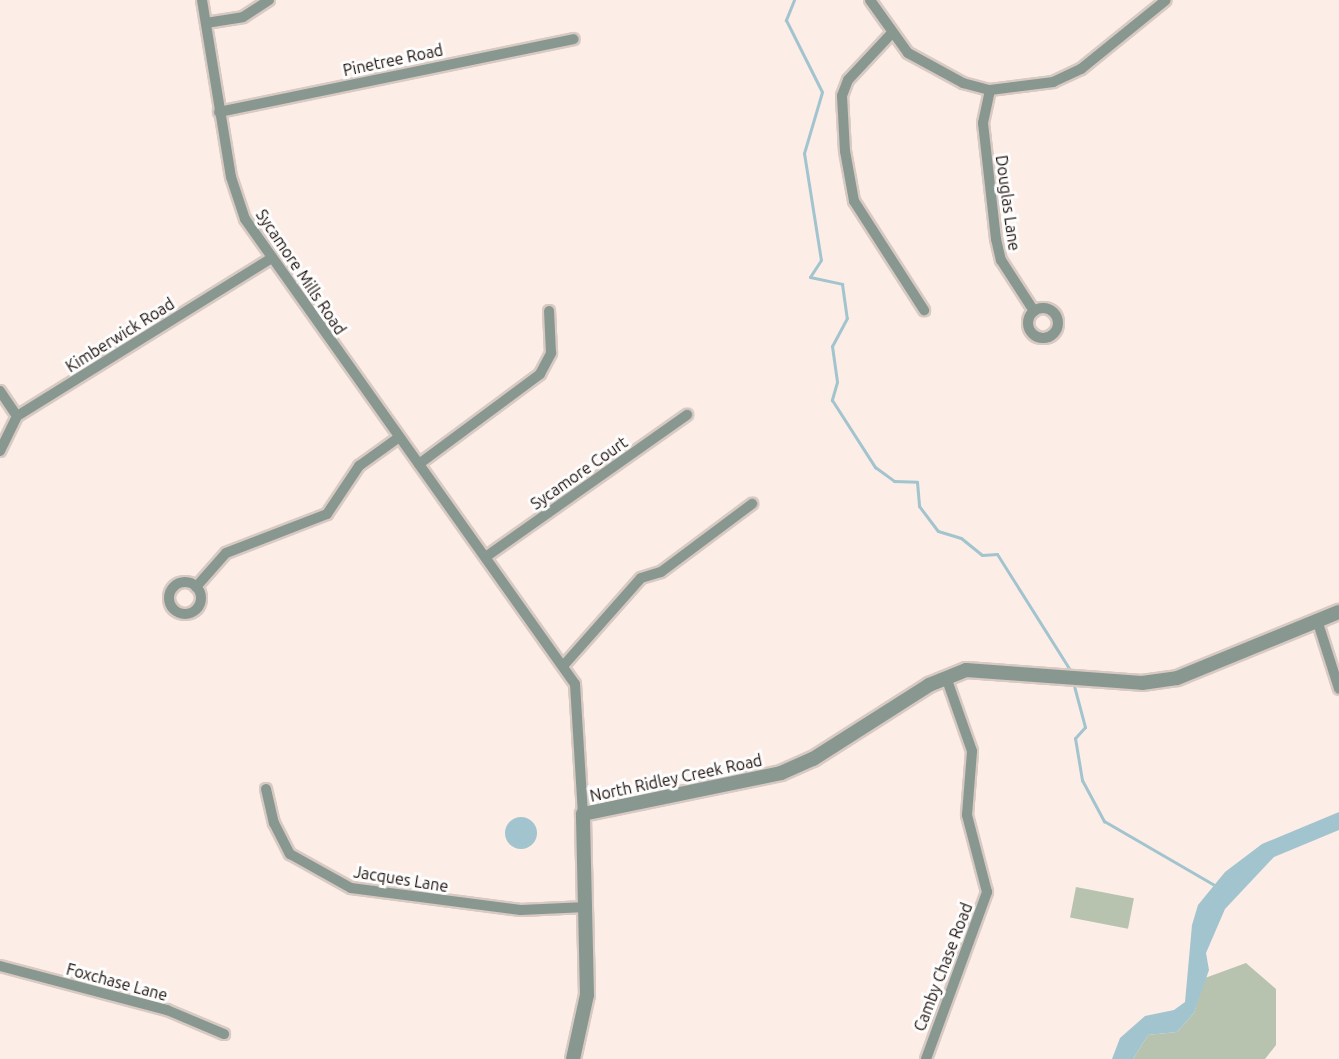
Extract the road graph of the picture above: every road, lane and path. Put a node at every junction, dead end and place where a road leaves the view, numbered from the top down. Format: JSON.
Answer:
{"nodes":[{"id":1,"x":202,"y":0,"type":"edge"},
{"id":2,"x":269,"y":0,"type":"edge"},
{"id":3,"x":870,"y":0,"type":"edge"},
{"id":4,"x":1166,"y":0,"type":"edge"},
{"id":5,"x":206,"y":23,"type":"junction"},
{"id":6,"x":891,"y":34,"type":"junction"},
{"id":7,"x":574,"y":39,"type":"dead end"},
{"id":8,"x":990,"y":90,"type":"junction"},
{"id":9,"x":219,"y":112,"type":"junction"},
{"id":10,"x":272,"y":258,"type":"junction"},
{"id":11,"x":924,"y":310,"type":"dead end"},
{"id":12,"x":549,"y":311,"type":"dead end"},
{"id":13,"x":1034,"y":311,"type":"dead end"},
{"id":14,"x":0,"y":391,"type":"edge"},
{"id":15,"x":687,"y":415,"type":"dead end"},
{"id":16,"x":17,"y":416,"type":"junction"},
{"id":17,"x":398,"y":438,"type":"junction"},
{"id":18,"x":0,"y":451,"type":"edge"},
{"id":19,"x":419,"y":464,"type":"junction"},
{"id":20,"x":752,"y":504,"type":"dead end"},
{"id":21,"x":487,"y":556,"type":"junction"},
{"id":22,"x":196,"y":587,"type":"dead end"},
{"id":23,"x":1339,"y":612,"type":"edge"},
{"id":24,"x":1317,"y":623,"type":"junction"},
{"id":25,"x":564,"y":665,"type":"junction"},
{"id":26,"x":946,"y":677,"type":"junction"},
{"id":27,"x":1339,"y":689,"type":"edge"},
{"id":28,"x":266,"y":789,"type":"dead end"},
{"id":29,"x":583,"y":814,"type":"junction"},
{"id":30,"x":586,"y":908,"type":"junction"},
{"id":31,"x":0,"y":966,"type":"edge"},
{"id":32,"x":224,"y":1034,"type":"dead end"},
{"id":33,"x":573,"y":1059,"type":"edge"},
{"id":34,"x":926,"y":1059,"type":"edge"}],
"edges":[{"from":1,"to":5,"type":"street","name":"Sycamore Mills Road"},
{"from":2,"to":5,"type":"street"},
{"from":3,"to":6,"type":"street"},
{"from":4,"to":8,"type":"street"},
{"from":5,"to":9,"type":"street","name":"Sycamore Mills Road"},
{"from":6,"to":8,"type":"street"},
{"from":6,"to":11,"type":"street"},
{"from":7,"to":9,"type":"street","name":"Pinetree Road"},
{"from":8,"to":13,"type":"street","name":"Douglas Lane"},
{"from":9,"to":10,"type":"street","name":"Sycamore Mills Road"},
{"from":10,"to":16,"type":"street","name":"Kimberwick Road"},
{"from":10,"to":17,"type":"street","name":"Sycamore Mills Road"},
{"from":12,"to":19,"type":"street"},
{"from":14,"to":16,"type":"street"},
{"from":15,"to":21,"type":"street","name":"Sycamore Court"},
{"from":16,"to":18,"type":"street"},
{"from":17,"to":19,"type":"street","name":"Sycamore Mills Road"},
{"from":17,"to":22,"type":"street"},
{"from":19,"to":21,"type":"street","name":"Sycamore Mills Road"},
{"from":20,"to":25,"type":"street"},
{"from":21,"to":25,"type":"street","name":"Sycamore Mills Road"},
{"from":23,"to":24,"type":"street","name":"North Ridley Creek Road"},
{"from":24,"to":26,"type":"street","name":"North Ridley Creek Road"},
{"from":24,"to":27,"type":"street"},
{"from":25,"to":29,"type":"street","name":"Sycamore Mills Road"},
{"from":26,"to":29,"type":"street","name":"North Ridley Creek Road"},
{"from":26,"to":34,"type":"street","name":"Camby Chase Road"},
{"from":28,"to":30,"type":"street","name":"Jacques Lane"},
{"from":29,"to":30,"type":"street","name":"North Ridley Creek Road"},
{"from":30,"to":33,"type":"street","name":"North Ridley Creek Road"},
{"from":31,"to":32,"type":"street","name":"Foxchase Lane"}]}
